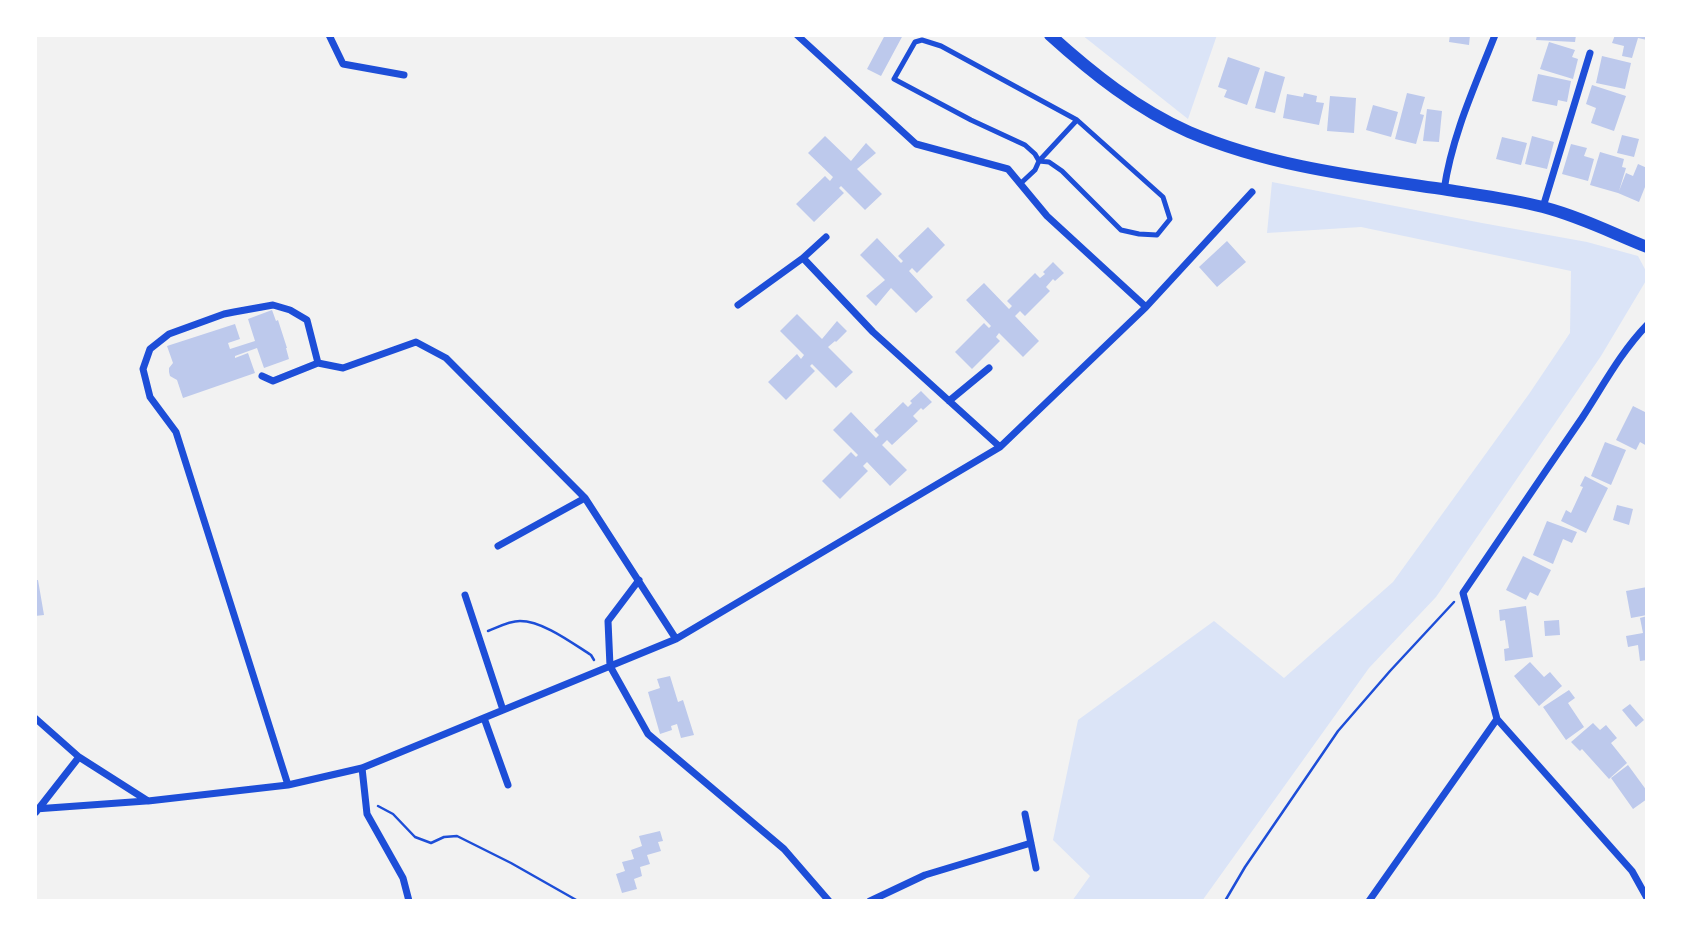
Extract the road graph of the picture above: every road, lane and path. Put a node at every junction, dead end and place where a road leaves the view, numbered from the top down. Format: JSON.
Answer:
{"nodes":[{"id":1,"x":329,"y":35,"type":"edge"},
{"id":2,"x":797,"y":35,"type":"edge"},
{"id":3,"x":1050,"y":35,"type":"edge"},
{"id":4,"x":1495,"y":35,"type":"edge"},
{"id":5,"x":1590,"y":53,"type":"dead end"},
{"id":6,"x":404,"y":75,"type":"dead end"},
{"id":7,"x":1077,"y":120,"type":"junction"},
{"id":8,"x":1039,"y":162,"type":"junction"},
{"id":9,"x":1020,"y":184,"type":"junction"},
{"id":10,"x":1444,"y":190,"type":"junction"},
{"id":11,"x":1252,"y":192,"type":"dead end"},
{"id":12,"x":1543,"y":207,"type":"junction"},
{"id":13,"x":826,"y":237,"type":"dead end"},
{"id":14,"x":1647,"y":247,"type":"edge"},
{"id":15,"x":803,"y":258,"type":"junction"},
{"id":16,"x":738,"y":305,"type":"dead end"},
{"id":17,"x":1146,"y":307,"type":"junction"},
{"id":18,"x":1647,"y":325,"type":"edge"},
{"id":19,"x":318,"y":363,"type":"junction"},
{"id":20,"x":989,"y":368,"type":"dead end"},
{"id":21,"x":262,"y":376,"type":"dead end"},
{"id":22,"x":949,"y":401,"type":"junction"},
{"id":23,"x":1000,"y":447,"type":"junction"},
{"id":24,"x":585,"y":498,"type":"junction"},
{"id":25,"x":498,"y":546,"type":"dead end"},
{"id":26,"x":639,"y":580,"type":"junction"},
{"id":27,"x":1463,"y":593,"type":"junction"},
{"id":28,"x":465,"y":595,"type":"dead end"},
{"id":29,"x":478,"y":634,"type":"junction"},
{"id":30,"x":676,"y":639,"type":"junction"},
{"id":31,"x":610,"y":666,"type":"junction"},
{"id":32,"x":598,"y":671,"type":"junction"},
{"id":33,"x":503,"y":710,"type":"junction"},
{"id":34,"x":35,"y":718,"type":"edge"},
{"id":35,"x":484,"y":718,"type":"junction"},
{"id":36,"x":1497,"y":719,"type":"junction"},
{"id":37,"x":79,"y":757,"type":"junction"},
{"id":38,"x":362,"y":768,"type":"junction"},
{"id":39,"x":288,"y":785,"type":"junction"},
{"id":40,"x":508,"y":785,"type":"dead end"},
{"id":41,"x":148,"y":801,"type":"junction"},
{"id":42,"x":366,"y":801,"type":"junction"},
{"id":43,"x":36,"y":811,"type":"edge"},
{"id":44,"x":1025,"y":814,"type":"dead end"},
{"id":45,"x":1031,"y":843,"type":"junction"},
{"id":46,"x":1036,"y":868,"type":"dead end"},
{"id":47,"x":1647,"y":898,"type":"edge"},
{"id":48,"x":409,"y":901,"type":"edge"},
{"id":49,"x":578,"y":901,"type":"edge"},
{"id":50,"x":829,"y":901,"type":"edge"},
{"id":51,"x":870,"y":901,"type":"edge"},
{"id":52,"x":1225,"y":901,"type":"edge"},
{"id":53,"x":1369,"y":901,"type":"edge"}],
"edges":[{"from":1,"to":6,"type":"street"},
{"from":2,"to":9,"type":"street"},
{"from":3,"to":10,"type":"street"},
{"from":4,"to":10,"type":"street"},
{"from":5,"to":12,"type":"street"},
{"from":7,"to":8,"type":"lane"},
{"from":7,"to":8,"type":"lane"},
{"from":7,"to":8,"type":"lane"},
{"from":8,"to":9,"type":"lane"},
{"from":9,"to":17,"type":"street"},
{"from":10,"to":12,"type":"street"},
{"from":11,"to":17,"type":"street"},
{"from":12,"to":14,"type":"street"},
{"from":13,"to":15,"type":"street"},
{"from":15,"to":16,"type":"street"},
{"from":15,"to":22,"type":"street"},
{"from":17,"to":23,"type":"street"},
{"from":18,"to":27,"type":"street"},
{"from":19,"to":21,"type":"street"},
{"from":19,"to":24,"type":"street"},
{"from":19,"to":39,"type":"street"},
{"from":20,"to":22,"type":"street"},
{"from":22,"to":23,"type":"street"},
{"from":23,"to":30,"type":"street"},
{"from":24,"to":25,"type":"street"},
{"from":24,"to":26,"type":"street"},
{"from":26,"to":30,"type":"street"},
{"from":26,"to":31,"type":"street"},
{"from":27,"to":36,"type":"street"},
{"from":27,"to":52,"type":"path"},
{"from":28,"to":29,"type":"street"},
{"from":29,"to":32,"type":"path"},
{"from":29,"to":33,"type":"street"},
{"from":30,"to":31,"type":"street"},
{"from":31,"to":32,"type":"street"},
{"from":31,"to":50,"type":"street"},
{"from":32,"to":33,"type":"street"},
{"from":33,"to":35,"type":"street"},
{"from":34,"to":37,"type":"street"},
{"from":35,"to":38,"type":"street"},
{"from":35,"to":40,"type":"street"},
{"from":36,"to":47,"type":"street"},
{"from":36,"to":53,"type":"street"},
{"from":37,"to":41,"type":"street"},
{"from":37,"to":43,"type":"street"},
{"from":38,"to":39,"type":"street"},
{"from":38,"to":42,"type":"street"},
{"from":39,"to":41,"type":"street"},
{"from":41,"to":43,"type":"street"},
{"from":42,"to":48,"type":"street"},
{"from":42,"to":49,"type":"path"},
{"from":44,"to":45,"type":"street"},
{"from":45,"to":46,"type":"street"},
{"from":45,"to":51,"type":"street"}]}
